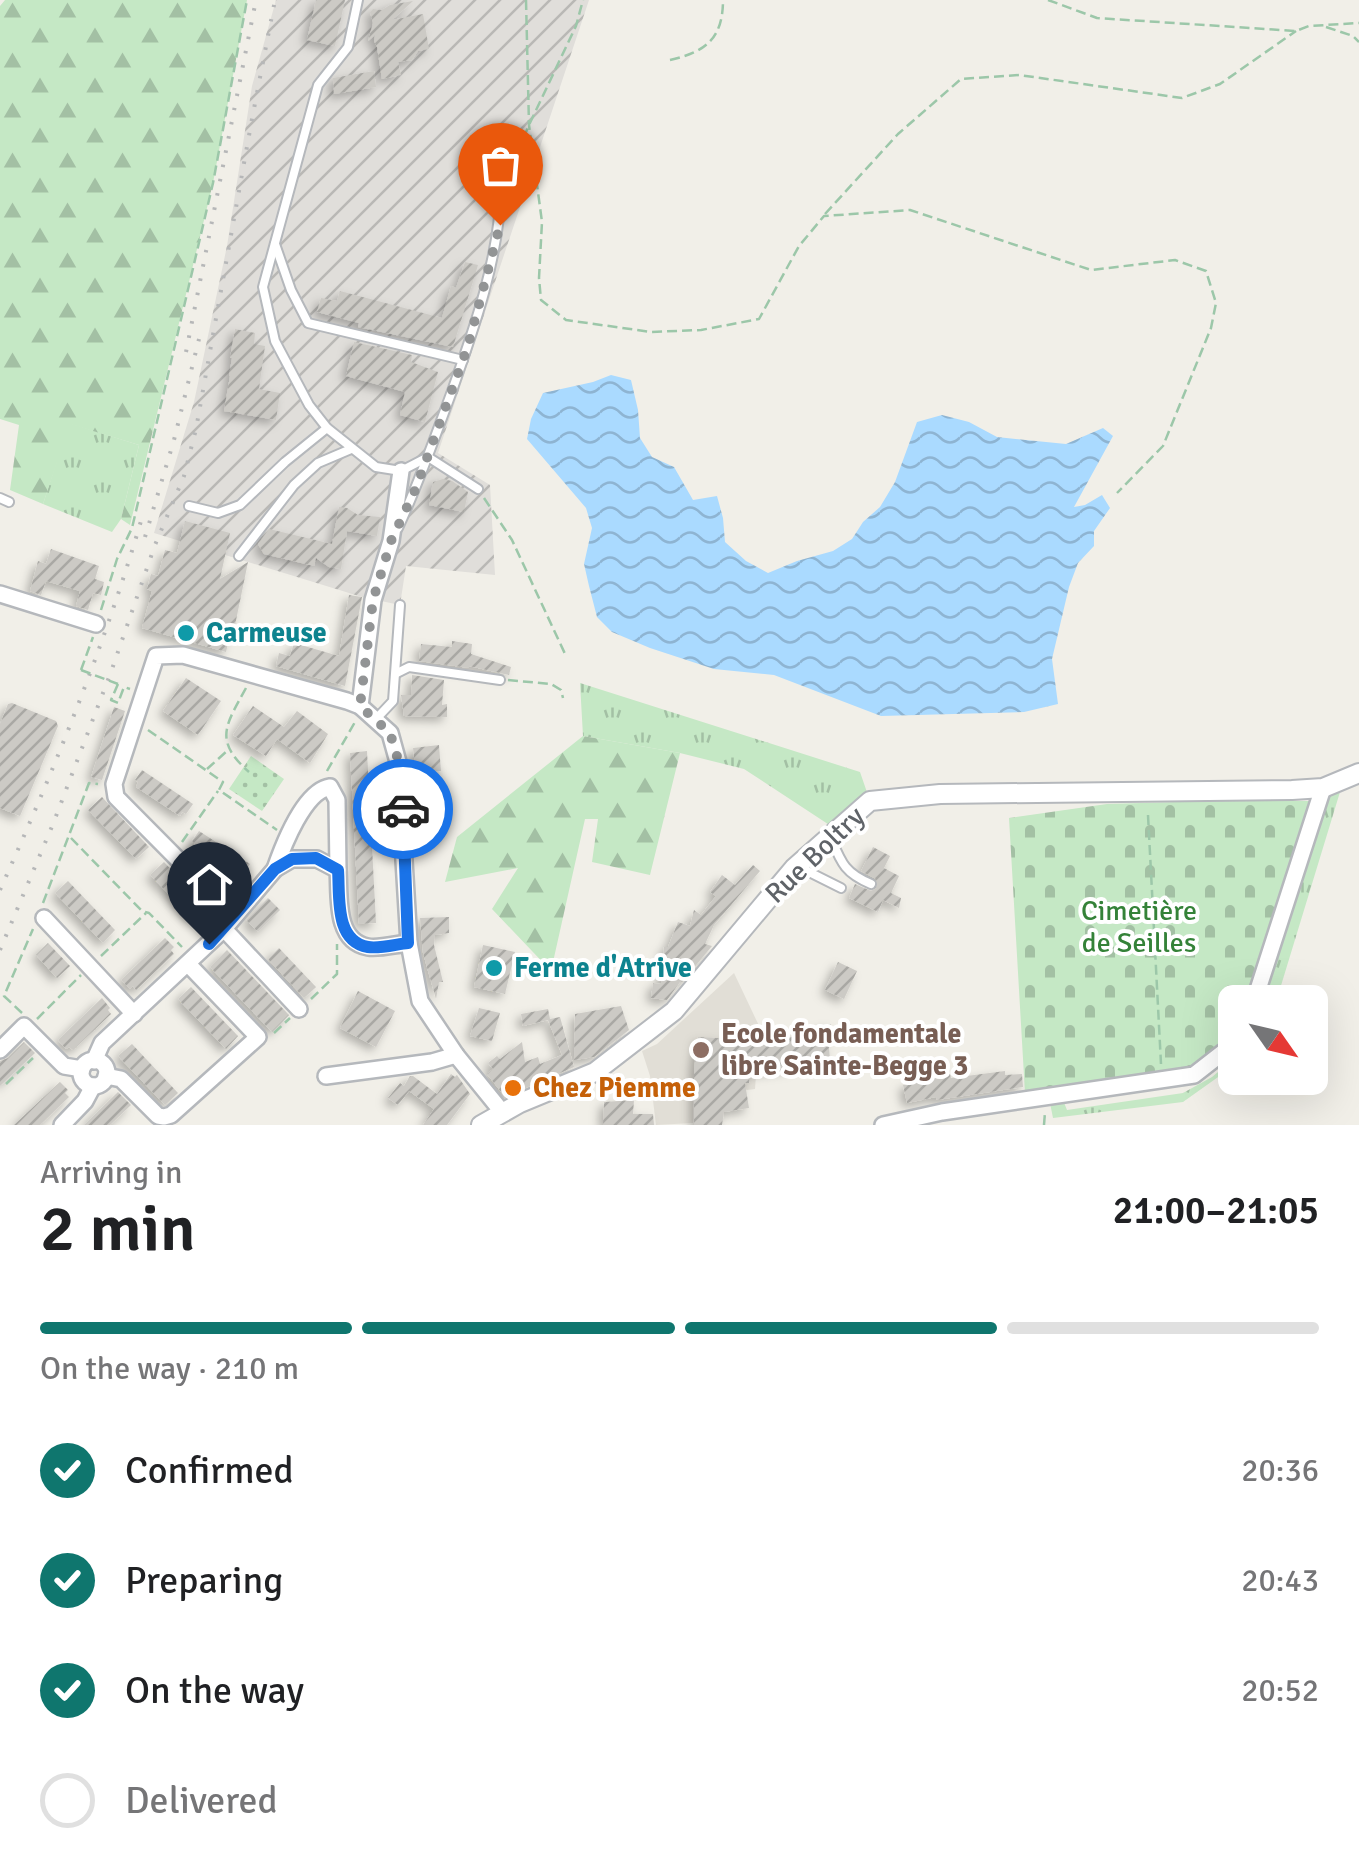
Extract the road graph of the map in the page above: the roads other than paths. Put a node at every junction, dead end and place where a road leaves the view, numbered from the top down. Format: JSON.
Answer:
{"nodes":[{"id":1,"x":358,"y":0,"type":"edge"},
{"id":2,"x":502,"y":189,"type":"road end"},
{"id":3,"x":275,"y":244,"type":"junction"},
{"id":4,"x":463,"y":360,"type":"junction"},
{"id":5,"x":327,"y":428,"type":"junction"},
{"id":6,"x":351,"y":449,"type":"junction"},
{"id":7,"x":428,"y":457,"type":"junction"},
{"id":8,"x":401,"y":471,"type":"junction"},
{"id":9,"x":478,"y":490,"type":"road end"},
{"id":10,"x":189,"y":506,"type":"dead end"},
{"id":11,"x":391,"y":541,"type":"junction"},
{"id":12,"x":239,"y":556,"type":"dead end"},
{"id":13,"x":0,"y":594,"type":"edge"},
{"id":14,"x":400,"y":606,"type":"dead end"},
{"id":15,"x":96,"y":624,"type":"road end"},
{"id":16,"x":396,"y":673,"type":"junction"},
{"id":17,"x":500,"y":680,"type":"road end"},
{"id":18,"x":360,"y":706,"type":"junction"},
{"id":19,"x":375,"y":720,"type":"junction"},
{"id":20,"x":1359,"y":773,"type":"edge"},
{"id":21,"x":1322,"y":788,"type":"junction"},
{"id":22,"x":830,"y":836,"type":"junction"},
{"id":23,"x":798,"y":864,"type":"junction"},
{"id":24,"x":275,"y":869,"type":"junction"},
{"id":25,"x":338,"y":870,"type":"junction"},
{"id":26,"x":871,"y":884,"type":"dead end"},
{"id":27,"x":841,"y":888,"type":"dead end"},
{"id":28,"x":41,"y":916,"type":"road end"},
{"id":29,"x":229,"y":923,"type":"junction"},
{"id":30,"x":408,"y":943,"type":"junction"},
{"id":31,"x":190,"y":961,"type":"junction"},
{"id":32,"x":1259,"y":985,"type":"edge"},
{"id":33,"x":299,"y":1009,"type":"road end"},
{"id":34,"x":134,"y":1014,"type":"junction"},
{"id":35,"x":0,"y":1050,"type":"edge"},
{"id":36,"x":456,"y":1056,"type":"junction"},
{"id":37,"x":1218,"y":1056,"type":"edge"},
{"id":38,"x":88,"y":1065,"type":"junction"},
{"id":39,"x":326,"y":1076,"type":"dead end"},
{"id":40,"x":100,"y":1081,"type":"junction"},
{"id":41,"x":507,"y":1119,"type":"edge"},
{"id":42,"x":62,"y":1125,"type":"edge"},
{"id":43,"x":481,"y":1125,"type":"edge"},
{"id":44,"x":883,"y":1125,"type":"edge"}],
"edges":[{"from":1,"to":3,"type":"lane"},
{"from":2,"to":4,"type":"lane"},
{"from":3,"to":4,"type":"lane"},
{"from":3,"to":5,"type":"lane"},
{"from":4,"to":7,"type":"lane"},
{"from":5,"to":6,"type":"lane"},
{"from":5,"to":10,"type":"lane"},
{"from":6,"to":8,"type":"lane"},
{"from":6,"to":12,"type":"lane"},
{"from":7,"to":8,"type":"lane"},
{"from":7,"to":9,"type":"lane"},
{"from":7,"to":11,"type":"lane"},
{"from":8,"to":11,"type":"street"},
{"from":11,"to":18,"type":"street"},
{"from":13,"to":15,"type":"street"},
{"from":14,"to":16,"type":"lane"},
{"from":16,"to":17,"type":"lane"},
{"from":16,"to":19,"type":"lane"},
{"from":18,"to":19,"type":"street"},
{"from":18,"to":29,"type":"street"},
{"from":19,"to":30,"type":"street"},
{"from":20,"to":21,"type":"street"},
{"from":21,"to":22,"type":"street","name":"Rue Boltry"},
{"from":21,"to":32,"type":"street"},
{"from":22,"to":23,"type":"street","name":"Rue Boltry"},
{"from":22,"to":26,"type":"lane"},
{"from":23,"to":27,"type":"lane"},
{"from":23,"to":41,"type":"street","name":"Rue Boltry"},
{"from":24,"to":25,"type":"street"},
{"from":24,"to":25,"type":"street"},
{"from":24,"to":29,"type":"street"},
{"from":25,"to":30,"type":"street"},
{"from":28,"to":34,"type":"street"},
{"from":29,"to":31,"type":"street"},
{"from":29,"to":33,"type":"street"},
{"from":30,"to":36,"type":"street"},
{"from":31,"to":34,"type":"street"},
{"from":31,"to":40,"type":"street"},
{"from":34,"to":38,"type":"street"},
{"from":35,"to":38,"type":"street"},
{"from":36,"to":39,"type":"street"},
{"from":36,"to":41,"type":"street"},
{"from":37,"to":44,"type":"street"},
{"from":38,"to":40,"type":"street"},
{"from":40,"to":42,"type":"street"},
{"from":41,"to":43,"type":"street","name":"Rue Boltry"}]}
